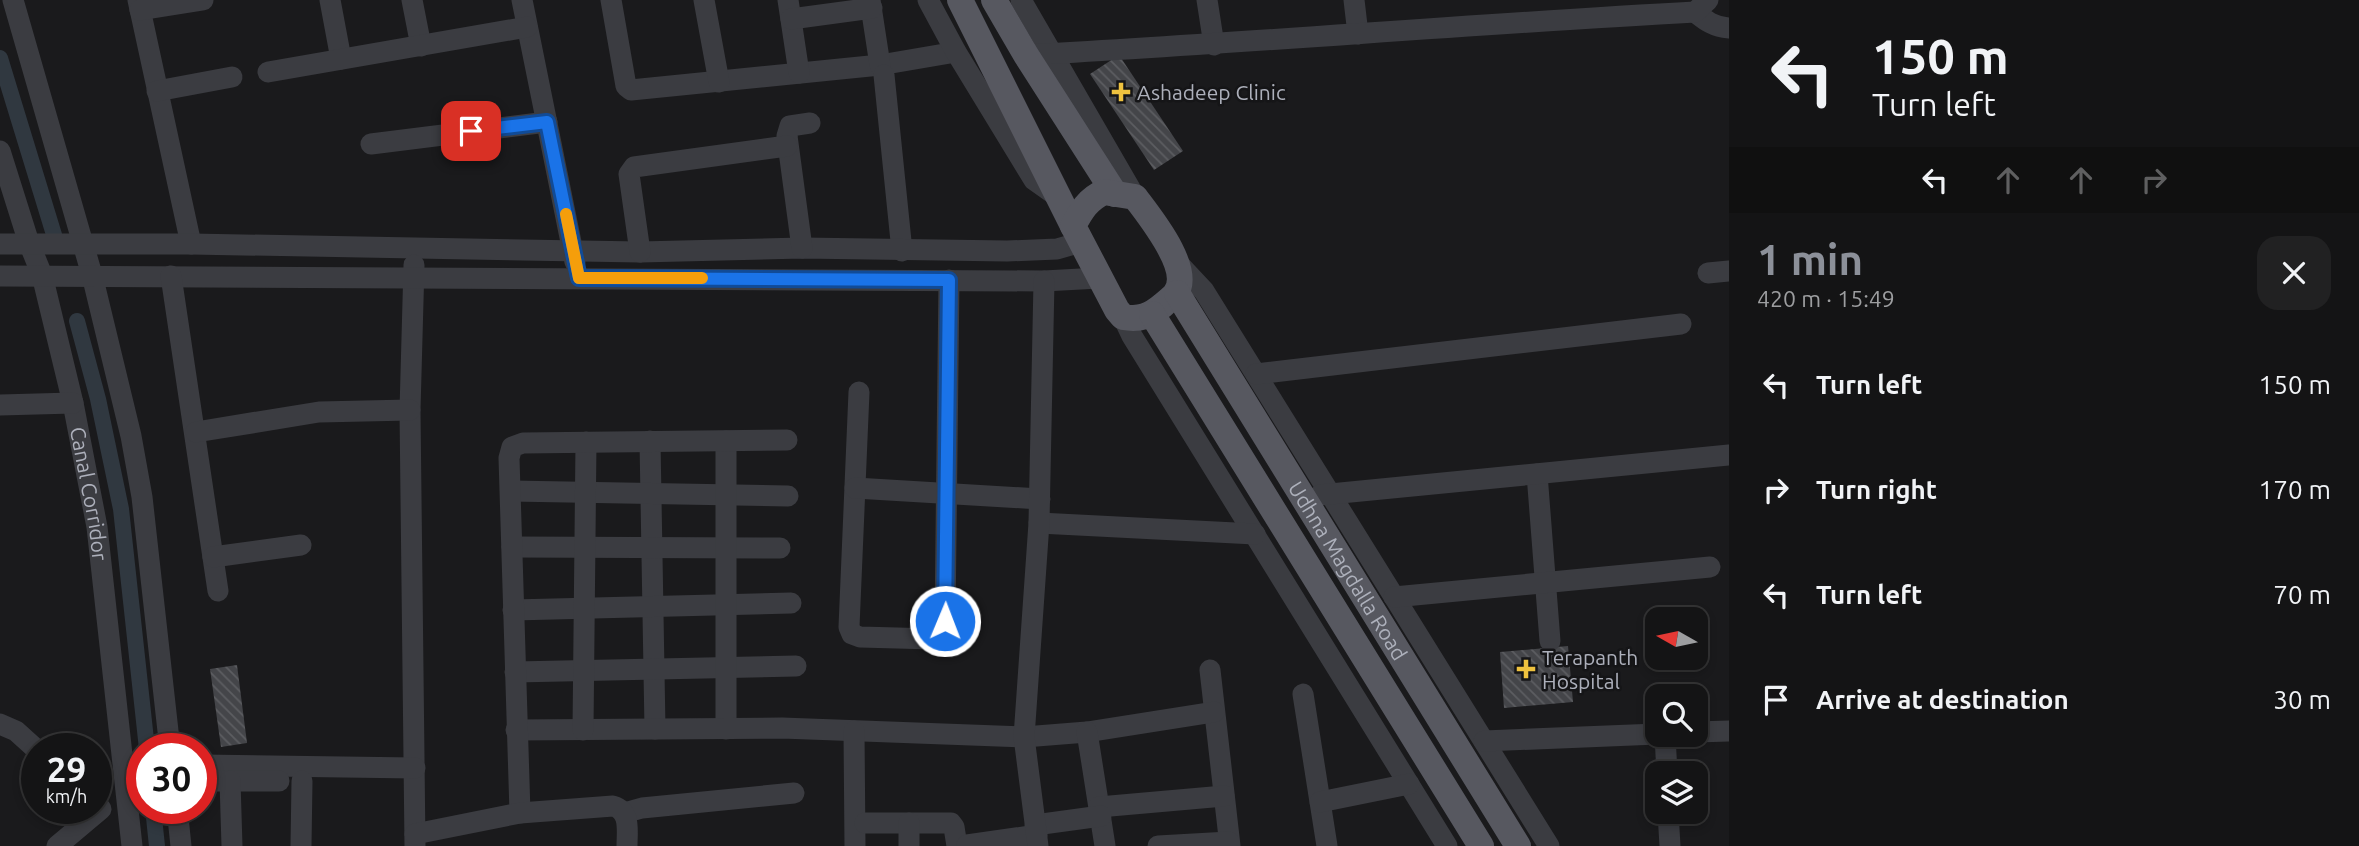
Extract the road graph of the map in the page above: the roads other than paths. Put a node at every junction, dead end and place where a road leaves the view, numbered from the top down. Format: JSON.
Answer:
{"nodes":[{"id":1,"x":13,"y":0,"type":"edge"},
{"id":2,"x":203,"y":0,"type":"edge"},
{"id":3,"x":330,"y":0,"type":"edge"},
{"id":4,"x":412,"y":0,"type":"edge"},
{"id":5,"x":522,"y":0,"type":"edge"},
{"id":6,"x":611,"y":0,"type":"edge"},
{"id":7,"x":704,"y":0,"type":"edge"},
{"id":8,"x":928,"y":0,"type":"edge"},
{"id":9,"x":960,"y":0,"type":"edge"},
{"id":10,"x":994,"y":0,"type":"edge"},
{"id":11,"x":1021,"y":0,"type":"edge"},
{"id":12,"x":1207,"y":0,"type":"edge"},
{"id":13,"x":1354,"y":0,"type":"edge"},
{"id":14,"x":871,"y":4,"type":"edge"},
{"id":15,"x":139,"y":5,"type":"edge"},
{"id":16,"x":1702,"y":6,"type":"edge"},
{"id":17,"x":789,"y":9,"type":"edge"},
{"id":18,"x":527,"y":27,"type":"junction"},
{"id":19,"x":1729,"y":28,"type":"edge"},
{"id":20,"x":1358,"y":34,"type":"junction"},
{"id":21,"x":1214,"y":45,"type":"junction"},
{"id":22,"x":421,"y":46,"type":"junction"},
{"id":23,"x":956,"y":52,"type":"junction"},
{"id":24,"x":1052,"y":54,"type":"junction"},
{"id":25,"x":1026,"y":55,"type":"junction"},
{"id":26,"x":341,"y":60,"type":"junction"},
{"id":27,"x":882,"y":70,"type":"junction"},
{"id":28,"x":268,"y":72,"type":"dead end"},
{"id":29,"x":799,"y":74,"type":"junction"},
{"id":30,"x":232,"y":77,"type":"dead end"},
{"id":31,"x":719,"y":82,"type":"junction"},
{"id":32,"x":157,"y":91,"type":"junction"},
{"id":33,"x":547,"y":122,"type":"junction"},
{"id":34,"x":810,"y":123,"type":"dead end"},
{"id":35,"x":371,"y":144,"type":"dead end"},
{"id":36,"x":787,"y":146,"type":"junction"},
{"id":37,"x":0,"y":151,"type":"edge"},
{"id":38,"x":1125,"y":195,"type":"junction"},
{"id":39,"x":1060,"y":199,"type":"junction"},
{"id":40,"x":1077,"y":234,"type":"junction"},
{"id":41,"x":29,"y":243,"type":"junction"},
{"id":42,"x":0,"y":244,"type":"edge"},
{"id":43,"x":191,"y":244,"type":"junction"},
{"id":44,"x":83,"y":245,"type":"junction"},
{"id":45,"x":414,"y":248,"type":"junction"},
{"id":46,"x":802,"y":248,"type":"junction"},
{"id":47,"x":573,"y":249,"type":"junction"},
{"id":48,"x":902,"y":251,"type":"junction"},
{"id":49,"x":640,"y":252,"type":"junction"},
{"id":50,"x":1176,"y":261,"type":"junction"},
{"id":51,"x":42,"y":275,"type":"junction"},
{"id":52,"x":92,"y":275,"type":"junction"},
{"id":53,"x":0,"y":276,"type":"edge"},
{"id":54,"x":171,"y":276,"type":"junction"},
{"id":55,"x":579,"y":278,"type":"junction"},
{"id":56,"x":1099,"y":278,"type":"junction"},
{"id":57,"x":415,"y":279,"type":"junction"},
{"id":58,"x":949,"y":280,"type":"junction"},
{"id":59,"x":1044,"y":281,"type":"junction"},
{"id":60,"x":1177,"y":293,"type":"junction"},
{"id":61,"x":1152,"y":314,"type":"junction"},
{"id":62,"x":1123,"y":317,"type":"junction"},
{"id":63,"x":1681,"y":324,"type":"dead end"},
{"id":64,"x":1256,"y":374,"type":"junction"},
{"id":65,"x":859,"y":392,"type":"dead end"},
{"id":66,"x":73,"y":403,"type":"junction"},
{"id":67,"x":0,"y":405,"type":"edge"},
{"id":68,"x":410,"y":410,"type":"junction"},
{"id":69,"x":195,"y":432,"type":"junction"},
{"id":70,"x":787,"y":440,"type":"dead end"},
{"id":71,"x":650,"y":441,"type":"junction"},
{"id":72,"x":726,"y":441,"type":"junction"},
{"id":73,"x":586,"y":442,"type":"junction"},
{"id":74,"x":1729,"y":455,"type":"edge"},
{"id":75,"x":1537,"y":474,"type":"junction"},
{"id":76,"x":855,"y":488,"type":"junction"},
{"id":77,"x":510,"y":491,"type":"junction"},
{"id":78,"x":585,"y":492,"type":"junction"},
{"id":79,"x":651,"y":494,"type":"junction"},
{"id":80,"x":1330,"y":494,"type":"junction"},
{"id":81,"x":726,"y":495,"type":"junction"},
{"id":82,"x":946,"y":495,"type":"junction"},
{"id":83,"x":788,"y":496,"type":"dead end"},
{"id":84,"x":1303,"y":498,"type":"junction"},
{"id":85,"x":1040,"y":499,"type":"junction"},
{"id":86,"x":1039,"y":523,"type":"junction"},
{"id":87,"x":1255,"y":534,"type":"junction"},
{"id":88,"x":301,"y":545,"type":"dead end"},
{"id":89,"x":512,"y":547,"type":"junction"},
{"id":90,"x":584,"y":547,"type":"junction"},
{"id":91,"x":652,"y":548,"type":"junction"},
{"id":92,"x":726,"y":548,"type":"junction"},
{"id":93,"x":780,"y":548,"type":"dead end"},
{"id":94,"x":214,"y":557,"type":"junction"},
{"id":95,"x":1710,"y":567,"type":"dead end"},
{"id":96,"x":1545,"y":583,"type":"junction"},
{"id":97,"x":218,"y":591,"type":"dead end"},
{"id":98,"x":1395,"y":597,"type":"junction"},
{"id":99,"x":791,"y":603,"type":"dead end"},
{"id":100,"x":726,"y":605,"type":"junction"},
{"id":101,"x":653,"y":607,"type":"junction"},
{"id":102,"x":584,"y":608,"type":"junction"},
{"id":103,"x":513,"y":610,"type":"junction"},
{"id":104,"x":1550,"y":641,"type":"dead end"},
{"id":105,"x":796,"y":666,"type":"dead end"},
{"id":106,"x":726,"y":668,"type":"junction"},
{"id":107,"x":654,"y":669,"type":"junction"},
{"id":108,"x":1210,"y":670,"type":"dead end"},
{"id":109,"x":583,"y":671,"type":"junction"},
{"id":110,"x":515,"y":672,"type":"junction"},
{"id":111,"x":1303,"y":694,"type":"dead end"},
{"id":112,"x":1214,"y":712,"type":"junction"},
{"id":113,"x":0,"y":724,"type":"edge"},
{"id":114,"x":655,"y":729,"type":"junction"},
{"id":115,"x":726,"y":729,"type":"junction"},
{"id":116,"x":516,"y":730,"type":"junction"},
{"id":117,"x":583,"y":730,"type":"junction"},
{"id":118,"x":857,"y":731,"type":"junction"},
{"id":119,"x":1729,"y":731,"type":"edge"},
{"id":120,"x":1087,"y":732,"type":"junction"},
{"id":121,"x":1708,"y":732,"type":"edge"},
{"id":122,"x":168,"y":733,"type":"edge"},
{"id":123,"x":1645,"y":734,"type":"edge"},
{"id":124,"x":21,"y":736,"type":"edge"},
{"id":125,"x":1024,"y":737,"type":"junction"},
{"id":126,"x":1484,"y":741,"type":"junction"},
{"id":127,"x":217,"y":773,"type":"edge"},
{"id":128,"x":415,"y":774,"type":"junction"},
{"id":129,"x":217,"y":777,"type":"edge"},
{"id":130,"x":302,"y":780,"type":"junction"},
{"id":131,"x":230,"y":781,"type":"junction"},
{"id":132,"x":1409,"y":784,"type":"junction"},
{"id":133,"x":794,"y":793,"type":"dead end"},
{"id":134,"x":1224,"y":796,"type":"junction"},
{"id":135,"x":1320,"y":802,"type":"junction"},
{"id":136,"x":1100,"y":811,"type":"junction"},
{"id":137,"x":520,"y":813,"type":"junction"},
{"id":138,"x":624,"y":813,"type":"junction"},
{"id":139,"x":865,"y":823,"type":"junction"},
{"id":140,"x":909,"y":823,"type":"junction"},
{"id":141,"x":84,"y":824,"type":"edge"},
{"id":142,"x":179,"y":824,"type":"edge"},
{"id":143,"x":1669,"y":824,"type":"edge"},
{"id":144,"x":1037,"y":835,"type":"edge"},
{"id":145,"x":415,"y":840,"type":"edge"},
{"id":146,"x":1229,"y":844,"type":"edge"},
{"id":147,"x":967,"y":845,"type":"edge"},
{"id":148,"x":57,"y":846,"type":"edge"},
{"id":149,"x":132,"y":846,"type":"edge"},
{"id":150,"x":181,"y":846,"type":"edge"},
{"id":151,"x":232,"y":846,"type":"edge"},
{"id":152,"x":301,"y":846,"type":"edge"},
{"id":153,"x":627,"y":846,"type":"edge"},
{"id":154,"x":855,"y":846,"type":"edge"},
{"id":155,"x":866,"y":846,"type":"edge"},
{"id":156,"x":909,"y":846,"type":"edge"},
{"id":157,"x":957,"y":846,"type":"edge"},
{"id":158,"x":1105,"y":846,"type":"edge"},
{"id":159,"x":1158,"y":846,"type":"edge"},
{"id":160,"x":1327,"y":846,"type":"edge"},
{"id":161,"x":1447,"y":846,"type":"edge"},
{"id":162,"x":1481,"y":846,"type":"edge"},
{"id":163,"x":1518,"y":846,"type":"edge"},
{"id":164,"x":1549,"y":846,"type":"edge"},
{"id":165,"x":1670,"y":846,"type":"edge"}],
"edges":[{"from":1,"to":44,"type":"street"},
{"from":2,"to":15,"type":"street"},
{"from":3,"to":26,"type":"street"},
{"from":4,"to":22,"type":"street"},
{"from":5,"to":18,"type":"street"},
{"from":6,"to":31,"type":"street"},
{"from":7,"to":31,"type":"street"},
{"from":8,"to":23,"type":"street"},
{"from":9,"to":39,"type":"main road"},
{"from":10,"to":25,"type":"main road"},
{"from":11,"to":24,"type":"street"},
{"from":12,"to":21,"type":"street"},
{"from":13,"to":20,"type":"street"},
{"from":14,"to":17,"type":"street"},
{"from":14,"to":27,"type":"street"},
{"from":15,"to":32,"type":"street"},
{"from":16,"to":19,"type":"street"},
{"from":16,"to":20,"type":"street"},
{"from":17,"to":29,"type":"street"},
{"from":18,"to":22,"type":"street"},
{"from":18,"to":33,"type":"street"},
{"from":20,"to":21,"type":"street"},
{"from":21,"to":24,"type":"street"},
{"from":22,"to":26,"type":"street"},
{"from":23,"to":27,"type":"street"},
{"from":23,"to":39,"type":"street"},
{"from":24,"to":25,"type":"street"},
{"from":24,"to":38,"type":"street"},
{"from":25,"to":38,"type":"main road"},
{"from":26,"to":28,"type":"street"},
{"from":27,"to":29,"type":"street"},
{"from":27,"to":48,"type":"street"},
{"from":29,"to":31,"type":"street"},
{"from":30,"to":32,"type":"street"},
{"from":32,"to":43,"type":"street"},
{"from":33,"to":35,"type":"street"},
{"from":33,"to":47,"type":"street"},
{"from":34,"to":36,"type":"street"},
{"from":36,"to":46,"type":"street"},
{"from":36,"to":49,"type":"street"},
{"from":37,"to":41,"type":"street","name":"Canal Corridor"},
{"from":38,"to":40,"type":"main road"},
{"from":38,"to":50,"type":"main road"},
{"from":39,"to":40,"type":"main road"},
{"from":40,"to":48,"type":"street"},
{"from":40,"to":56,"type":"main road"},
{"from":41,"to":42,"type":"street"},
{"from":41,"to":44,"type":"street"},
{"from":41,"to":51,"type":"street","name":"Canal Corridor"},
{"from":43,"to":44,"type":"street"},
{"from":43,"to":45,"type":"street"},
{"from":44,"to":52,"type":"street"},
{"from":45,"to":47,"type":"street"},
{"from":45,"to":57,"type":"street"},
{"from":46,"to":48,"type":"street"},
{"from":46,"to":49,"type":"street"},
{"from":47,"to":49,"type":"street"},
{"from":47,"to":55,"type":"street"},
{"from":50,"to":60,"type":"main road"},
{"from":50,"to":64,"type":"street"},
{"from":51,"to":52,"type":"street"},
{"from":51,"to":53,"type":"street"},
{"from":51,"to":66,"type":"street","name":"Canal Corridor"},
{"from":52,"to":54,"type":"street"},
{"from":52,"to":122,"type":"street"},
{"from":54,"to":57,"type":"street"},
{"from":54,"to":69,"type":"street"},
{"from":55,"to":57,"type":"street"},
{"from":55,"to":58,"type":"street"},
{"from":56,"to":59,"type":"street"},
{"from":56,"to":62,"type":"main road"},
{"from":57,"to":68,"type":"street"},
{"from":58,"to":59,"type":"street"},
{"from":58,"to":82,"type":"street"},
{"from":59,"to":85,"type":"street"},
{"from":60,"to":61,"type":"main road"},
{"from":60,"to":84,"type":"main road","name":"Udhna Magdalla Road"},
{"from":61,"to":62,"type":"main road"},
{"from":61,"to":162,"type":"main road","name":"Udhna Magdalla Road"},
{"from":62,"to":87,"type":"street"},
{"from":63,"to":64,"type":"street"},
{"from":64,"to":80,"type":"street"},
{"from":65,"to":76,"type":"street"},
{"from":66,"to":67,"type":"street"},
{"from":66,"to":149,"type":"street","name":"Canal Corridor"},
{"from":68,"to":69,"type":"street"},
{"from":68,"to":128,"type":"street"},
{"from":69,"to":94,"type":"street"},
{"from":70,"to":72,"type":"street"},
{"from":71,"to":72,"type":"street"},
{"from":71,"to":73,"type":"street"},
{"from":71,"to":79,"type":"street"},
{"from":72,"to":81,"type":"street"},
{"from":73,"to":77,"type":"street"},
{"from":73,"to":78,"type":"street"},
{"from":74,"to":75,"type":"street"},
{"from":75,"to":80,"type":"street"},
{"from":75,"to":96,"type":"street"},
{"from":76,"to":82,"type":"street"},
{"from":76,"to":82,"type":"street"},
{"from":77,"to":78,"type":"street"},
{"from":77,"to":89,"type":"street"},
{"from":78,"to":79,"type":"street"},
{"from":78,"to":90,"type":"street"},
{"from":79,"to":81,"type":"street"},
{"from":79,"to":91,"type":"street"},
{"from":80,"to":84,"type":"street"},
{"from":80,"to":98,"type":"street"},
{"from":81,"to":83,"type":"street"},
{"from":81,"to":92,"type":"street"},
{"from":82,"to":85,"type":"street"},
{"from":84,"to":163,"type":"main road","name":"Udhna Magdalla Road"},
{"from":85,"to":86,"type":"street"},
{"from":86,"to":87,"type":"street"},
{"from":86,"to":125,"type":"street"},
{"from":87,"to":132,"type":"street"},
{"from":88,"to":94,"type":"street"},
{"from":89,"to":90,"type":"street"},
{"from":89,"to":103,"type":"street"},
{"from":90,"to":91,"type":"street"},
{"from":90,"to":102,"type":"street"},
{"from":91,"to":92,"type":"street"},
{"from":91,"to":101,"type":"street"},
{"from":92,"to":93,"type":"street"},
{"from":92,"to":100,"type":"street"},
{"from":94,"to":97,"type":"street"},
{"from":95,"to":96,"type":"street"},
{"from":96,"to":98,"type":"street"},
{"from":96,"to":104,"type":"street"},
{"from":98,"to":126,"type":"street"},
{"from":99,"to":100,"type":"street"},
{"from":100,"to":101,"type":"street"},
{"from":100,"to":106,"type":"street"},
{"from":101,"to":102,"type":"street"},
{"from":101,"to":107,"type":"street"},
{"from":102,"to":103,"type":"street"},
{"from":102,"to":109,"type":"street"},
{"from":103,"to":110,"type":"street"},
{"from":105,"to":106,"type":"street"},
{"from":106,"to":107,"type":"street"},
{"from":106,"to":115,"type":"street"},
{"from":107,"to":109,"type":"street"},
{"from":107,"to":114,"type":"street"},
{"from":108,"to":112,"type":"street"},
{"from":109,"to":110,"type":"street"},
{"from":109,"to":117,"type":"street"},
{"from":110,"to":116,"type":"street"},
{"from":111,"to":135,"type":"street"},
{"from":112,"to":120,"type":"street"},
{"from":112,"to":134,"type":"street"},
{"from":113,"to":124,"type":"street"},
{"from":114,"to":115,"type":"street"},
{"from":114,"to":117,"type":"street"},
{"from":115,"to":118,"type":"street"},
{"from":116,"to":117,"type":"street"},
{"from":116,"to":137,"type":"street"},
{"from":118,"to":125,"type":"street"},
{"from":118,"to":139,"type":"street"},
{"from":118,"to":154,"type":"street"},
{"from":119,"to":121,"type":"street"},
{"from":120,"to":125,"type":"street"},
{"from":120,"to":136,"type":"street"},
{"from":123,"to":126,"type":"street"},
{"from":125,"to":144,"type":"street"},
{"from":126,"to":164,"type":"street"},
{"from":127,"to":128,"type":"street"},
{"from":128,"to":130,"type":"street"},
{"from":128,"to":145,"type":"street"},
{"from":129,"to":131,"type":"street"},
{"from":130,"to":131,"type":"street"},
{"from":130,"to":152,"type":"street"},
{"from":131,"to":151,"type":"street"},
{"from":132,"to":135,"type":"street"},
{"from":132,"to":161,"type":"street"},
{"from":133,"to":138,"type":"street"},
{"from":134,"to":136,"type":"street"},
{"from":134,"to":146,"type":"street"},
{"from":135,"to":160,"type":"street"},
{"from":136,"to":144,"type":"street"},
{"from":136,"to":158,"type":"street"},
{"from":137,"to":138,"type":"street"},
{"from":137,"to":145,"type":"street"},
{"from":138,"to":153,"type":"street"},
{"from":139,"to":140,"type":"street"},
{"from":139,"to":155,"type":"street"},
{"from":140,"to":156,"type":"street"},
{"from":140,"to":157,"type":"street"},
{"from":141,"to":148,"type":"street"},
{"from":142,"to":150,"type":"street"},
{"from":143,"to":165,"type":"street"},
{"from":144,"to":147,"type":"street"},
{"from":146,"to":159,"type":"street"}]}
